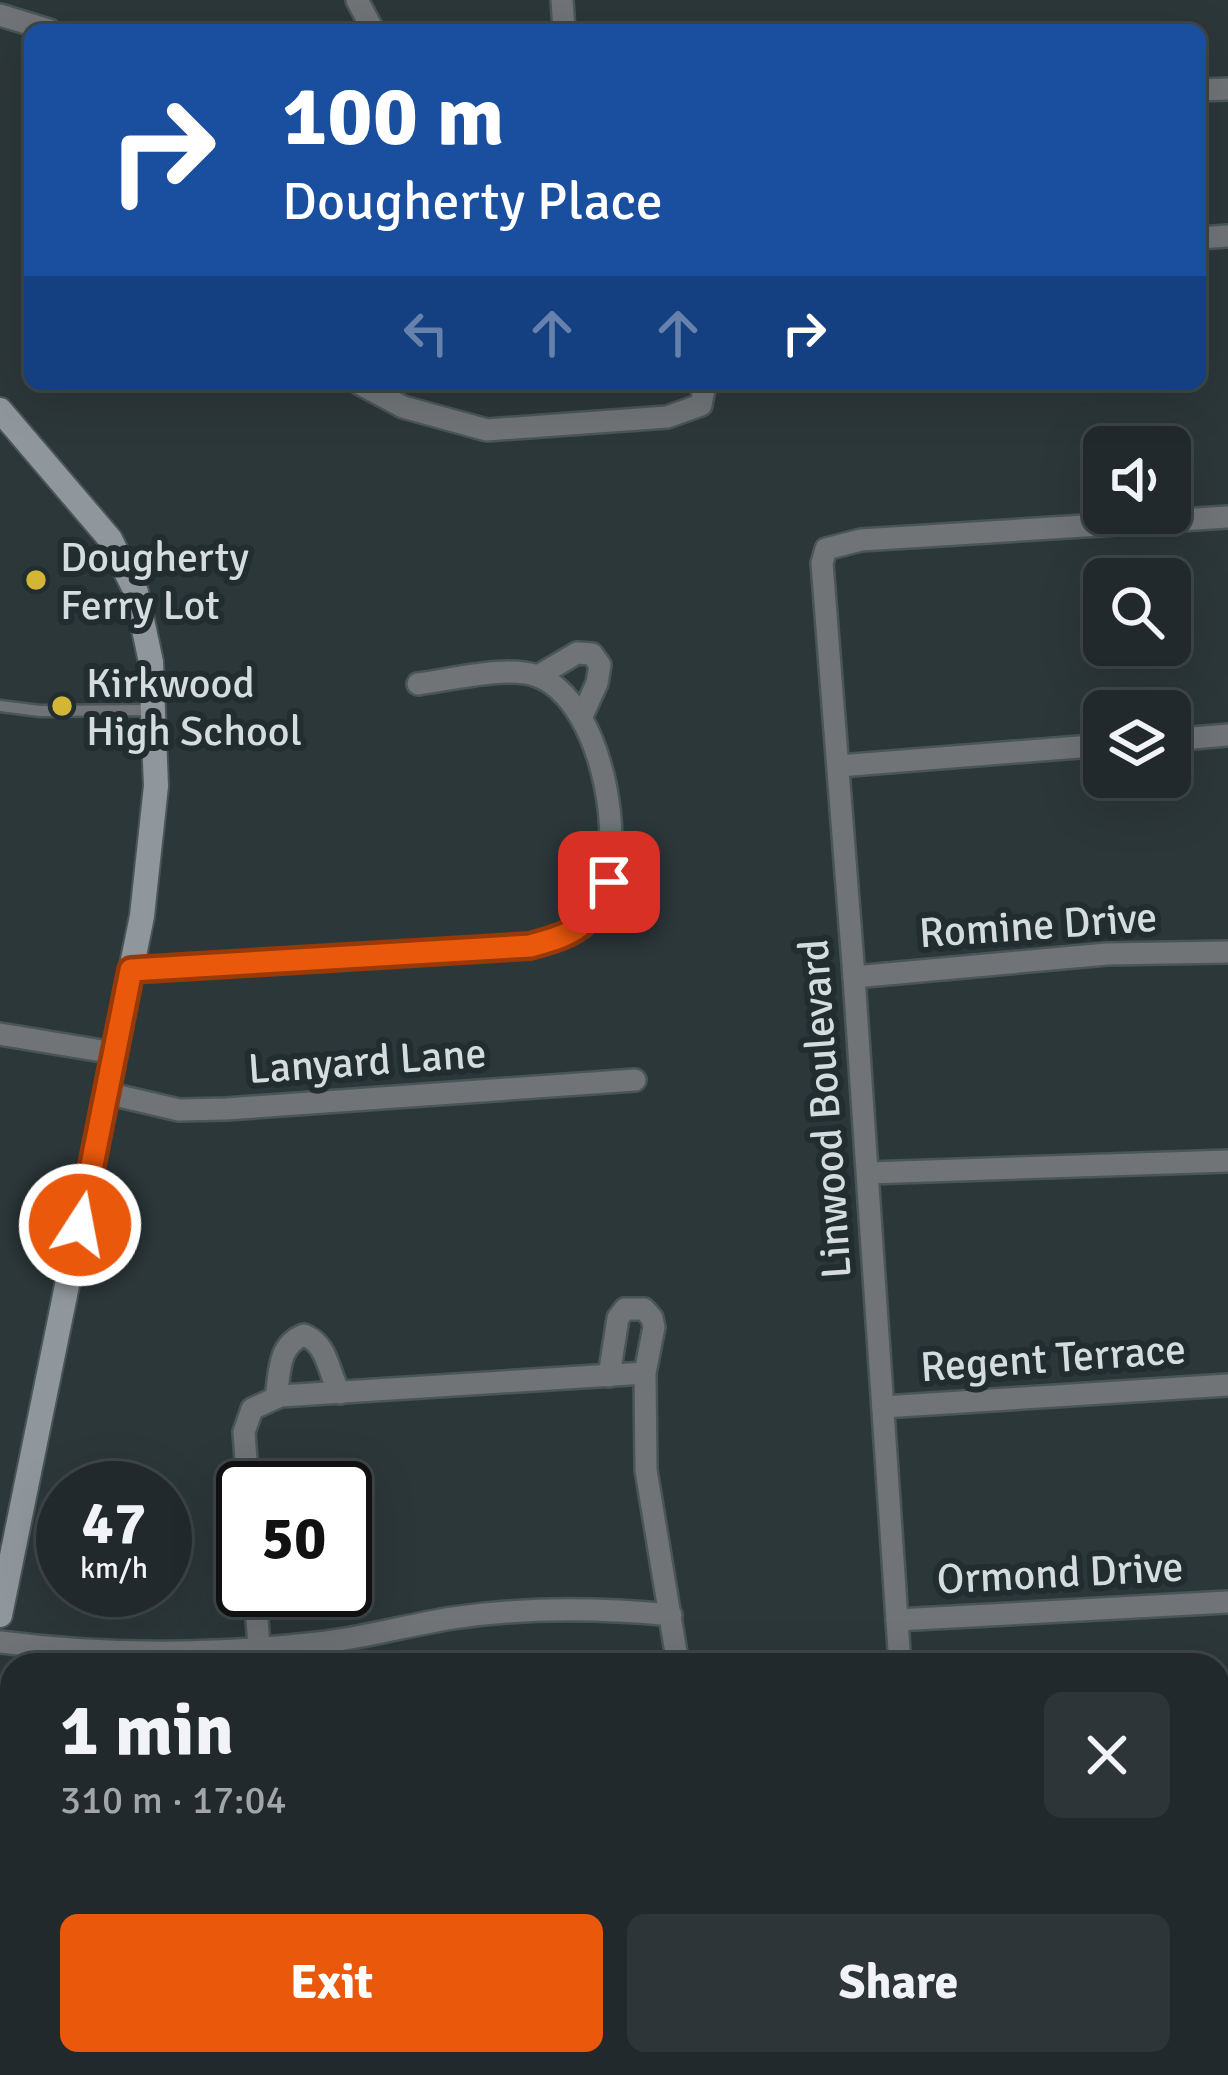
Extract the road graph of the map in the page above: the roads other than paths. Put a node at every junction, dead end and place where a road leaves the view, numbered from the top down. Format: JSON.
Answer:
{"nodes":[{"id":1,"x":0,"y":15,"type":"edge"},
{"id":2,"x":29,"y":24,"type":"edge"},
{"id":3,"x":371,"y":390,"type":"edge"},
{"id":4,"x":704,"y":390,"type":"edge"},
{"id":5,"x":0,"y":410,"type":"edge"},
{"id":6,"x":1228,"y":517,"type":"edge"},
{"id":7,"x":538,"y":676,"type":"junction"},
{"id":8,"x":418,"y":684,"type":"dead end"},
{"id":9,"x":3,"y":710,"type":"edge"},
{"id":10,"x":153,"y":710,"type":"junction"},
{"id":11,"x":582,"y":716,"type":"junction"},
{"id":12,"x":1228,"y":735,"type":"edge"},
{"id":13,"x":1191,"y":738,"type":"edge"},
{"id":14,"x":1083,"y":747,"type":"edge"},
{"id":15,"x":839,"y":766,"type":"junction"},
{"id":16,"x":1228,"y":952,"type":"edge"},
{"id":17,"x":131,"y":970,"type":"junction"},
{"id":18,"x":854,"y":977,"type":"junction"},
{"id":19,"x":0,"y":1034,"type":"edge"},
{"id":20,"x":114,"y":1053,"type":"junction"},
{"id":21,"x":635,"y":1080,"type":"dead end"},
{"id":22,"x":106,"y":1094,"type":"junction"},
{"id":23,"x":1228,"y":1161,"type":"edge"},
{"id":24,"x":868,"y":1173,"type":"junction"},
{"id":25,"x":645,"y":1373,"type":"junction"},
{"id":26,"x":609,"y":1376,"type":"junction"},
{"id":27,"x":1228,"y":1385,"type":"edge"},
{"id":28,"x":340,"y":1393,"type":"junction"},
{"id":29,"x":276,"y":1399,"type":"junction"},
{"id":30,"x":883,"y":1407,"type":"junction"},
{"id":31,"x":246,"y":1461,"type":"edge"},
{"id":32,"x":7,"y":1540,"type":"edge"},
{"id":33,"x":1228,"y":1602,"type":"edge"},
{"id":34,"x":0,"y":1615,"type":"edge"},
{"id":35,"x":671,"y":1615,"type":"junction"},
{"id":36,"x":257,"y":1617,"type":"edge"},
{"id":37,"x":896,"y":1620,"type":"junction"},
{"id":38,"x":0,"y":1642,"type":"edge"},
{"id":39,"x":260,"y":1647,"type":"junction"},
{"id":40,"x":110,"y":1653,"type":"edge"},
{"id":41,"x":179,"y":1653,"type":"edge"},
{"id":42,"x":676,"y":1653,"type":"edge"},
{"id":43,"x":899,"y":1653,"type":"edge"}],
"edges":[{"from":1,"to":2,"type":"street"},
{"from":3,"to":4,"type":"street"},
{"from":5,"to":10,"type":"main road"},
{"from":6,"to":15,"type":"street","name":"Linwood Boulevard"},
{"from":7,"to":8,"type":"street"},
{"from":7,"to":11,"type":"street"},
{"from":7,"to":11,"type":"street"},
{"from":9,"to":10,"type":"lane"},
{"from":10,"to":17,"type":"main road"},
{"from":11,"to":17,"type":"street"},
{"from":12,"to":13,"type":"street"},
{"from":14,"to":15,"type":"street"},
{"from":15,"to":18,"type":"street","name":"Linwood Boulevard"},
{"from":16,"to":18,"type":"street","name":"Romine Drive"},
{"from":17,"to":20,"type":"main road"},
{"from":18,"to":24,"type":"street","name":"Linwood Boulevard"},
{"from":19,"to":20,"type":"street"},
{"from":20,"to":22,"type":"main road"},
{"from":21,"to":22,"type":"street","name":"Lanyard Lane"},
{"from":22,"to":32,"type":"main road"},
{"from":23,"to":24,"type":"street"},
{"from":24,"to":30,"type":"street","name":"Linwood Boulevard"},
{"from":25,"to":26,"type":"street"},
{"from":25,"to":26,"type":"street"},
{"from":25,"to":35,"type":"street"},
{"from":26,"to":28,"type":"street"},
{"from":27,"to":30,"type":"street","name":"Regent Terrace"},
{"from":28,"to":29,"type":"street"},
{"from":28,"to":29,"type":"street"},
{"from":29,"to":31,"type":"street"},
{"from":30,"to":37,"type":"street","name":"Linwood Boulevard"},
{"from":32,"to":34,"type":"main road"},
{"from":33,"to":37,"type":"street","name":"Ormond Drive"},
{"from":35,"to":39,"type":"street"},
{"from":35,"to":42,"type":"street"},
{"from":36,"to":39,"type":"street"},
{"from":37,"to":43,"type":"street","name":"Linwood Boulevard"},
{"from":38,"to":40,"type":"street"},
{"from":39,"to":41,"type":"street"}]}
